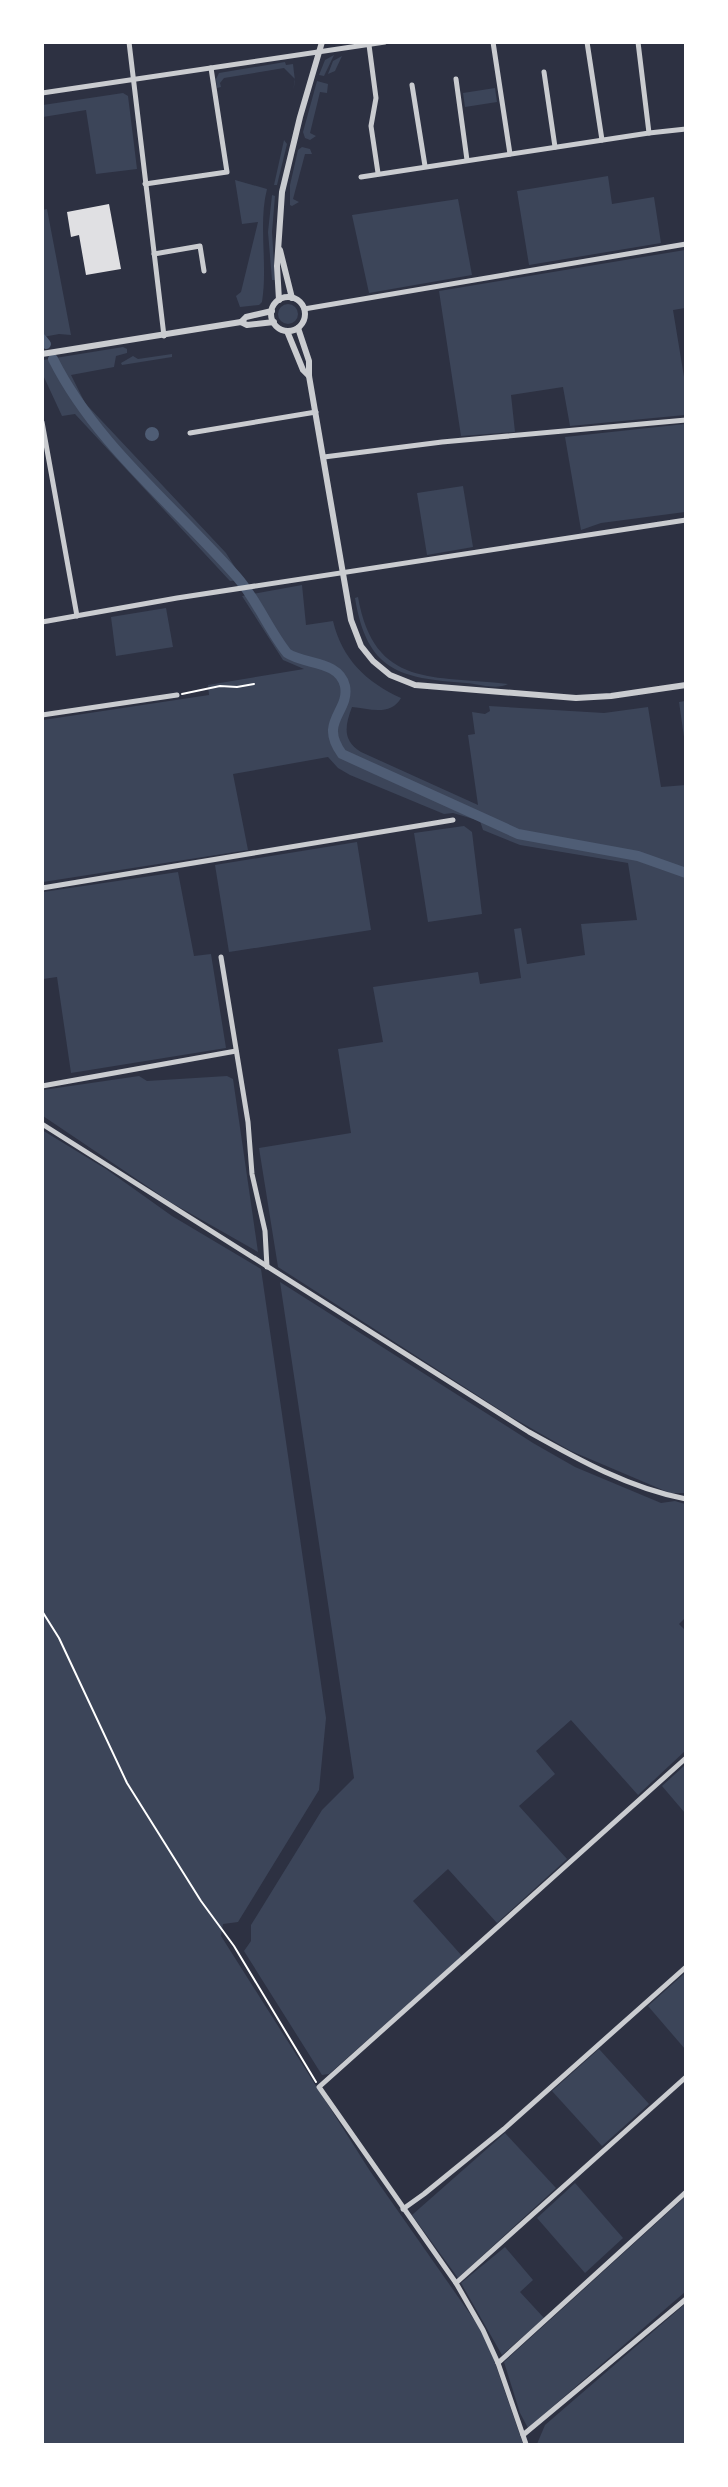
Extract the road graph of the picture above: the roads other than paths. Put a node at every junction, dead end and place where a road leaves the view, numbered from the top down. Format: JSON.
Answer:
{"nodes":[{"id":1,"x":128,"y":42,"type":"edge"},
{"id":2,"x":322,"y":42,"type":"edge"},
{"id":3,"x":385,"y":42,"type":"edge"},
{"id":4,"x":493,"y":42,"type":"edge"},
{"id":5,"x":587,"y":42,"type":"edge"},
{"id":6,"x":638,"y":42,"type":"edge"},
{"id":7,"x":352,"y":45,"type":"edge"},
{"id":8,"x":368,"y":45,"type":"junction"},
{"id":9,"x":319,"y":52,"type":"junction"},
{"id":10,"x":211,"y":68,"type":"junction"},
{"id":11,"x":544,"y":72,"type":"dead end"},
{"id":12,"x":133,"y":79,"type":"junction"},
{"id":13,"x":456,"y":79,"type":"dead end"},
{"id":14,"x":412,"y":85,"type":"dead end"},
{"id":15,"x":42,"y":93,"type":"edge"},
{"id":16,"x":686,"y":129,"type":"edge"},
{"id":17,"x":649,"y":133,"type":"junction"},
{"id":18,"x":602,"y":140,"type":"junction"},
{"id":19,"x":555,"y":147,"type":"junction"},
{"id":20,"x":510,"y":154,"type":"junction"},
{"id":21,"x":468,"y":160,"type":"junction"},
{"id":22,"x":424,"y":166,"type":"junction"},
{"id":23,"x":378,"y":173,"type":"junction"},
{"id":24,"x":362,"y":177,"type":"dead end"},
{"id":25,"x":145,"y":184,"type":"junction"},
{"id":26,"x":686,"y":244,"type":"edge"},
{"id":27,"x":279,"y":247,"type":"junction"},
{"id":28,"x":154,"y":254,"type":"junction"},
{"id":29,"x":204,"y":271,"type":"dead end"},
{"id":30,"x":292,"y":298,"type":"junction"},
{"id":31,"x":280,"y":300,"type":"junction"},
{"id":32,"x":304,"y":309,"type":"junction"},
{"id":33,"x":272,"y":312,"type":"junction"},
{"id":34,"x":241,"y":322,"type":"junction"},
{"id":35,"x":274,"y":322,"type":"junction"},
{"id":36,"x":298,"y":328,"type":"junction"},
{"id":37,"x":287,"y":331,"type":"junction"},
{"id":38,"x":164,"y":336,"type":"junction"},
{"id":39,"x":42,"y":354,"type":"edge"},
{"id":40,"x":309,"y":376,"type":"junction"},
{"id":41,"x":316,"y":412,"type":"junction"},
{"id":42,"x":686,"y":420,"type":"edge"},
{"id":43,"x":42,"y":422,"type":"edge"},
{"id":44,"x":190,"y":433,"type":"dead end"},
{"id":45,"x":324,"y":457,"type":"junction"},
{"id":46,"x":686,"y":520,"type":"edge"},
{"id":47,"x":342,"y":572,"type":"junction"},
{"id":48,"x":77,"y":616,"type":"junction"},
{"id":49,"x":42,"y":622,"type":"edge"},
{"id":50,"x":686,"y":685,"type":"edge"},
{"id":51,"x":177,"y":695,"type":"road end"},
{"id":52,"x":42,"y":715,"type":"edge"},
{"id":53,"x":453,"y":820,"type":"dead end"},
{"id":54,"x":42,"y":888,"type":"edge"},
{"id":55,"x":221,"y":957,"type":"dead end"},
{"id":56,"x":236,"y":1051,"type":"junction"},
{"id":57,"x":42,"y":1086,"type":"edge"},
{"id":58,"x":42,"y":1124,"type":"edge"},
{"id":59,"x":267,"y":1267,"type":"junction"},
{"id":60,"x":686,"y":1499,"type":"edge"},
{"id":61,"x":686,"y":1758,"type":"edge"},
{"id":62,"x":686,"y":1967,"type":"edge"},
{"id":63,"x":686,"y":2077,"type":"edge"},
{"id":64,"x":686,"y":2192,"type":"edge"},
{"id":65,"x":403,"y":2209,"type":"junction"},
{"id":66,"x":456,"y":2283,"type":"junction"},
{"id":67,"x":686,"y":2299,"type":"edge"},
{"id":68,"x":498,"y":2363,"type":"junction"},
{"id":69,"x":523,"y":2435,"type":"junction"},
{"id":70,"x":526,"y":2444,"type":"edge"}],
"edges":[{"from":1,"to":12,"type":"street"},
{"from":2,"to":9,"type":"street"},
{"from":3,"to":8,"type":"street"},
{"from":4,"to":20,"type":"street"},
{"from":5,"to":18,"type":"street"},
{"from":6,"to":17,"type":"street"},
{"from":7,"to":8,"type":"street"},
{"from":7,"to":9,"type":"street"},
{"from":8,"to":23,"type":"street"},
{"from":9,"to":10,"type":"street"},
{"from":9,"to":27,"type":"street"},
{"from":10,"to":12,"type":"street"},
{"from":10,"to":25,"type":"street"},
{"from":11,"to":19,"type":"street"},
{"from":12,"to":15,"type":"street"},
{"from":12,"to":25,"type":"street"},
{"from":13,"to":21,"type":"street"},
{"from":14,"to":22,"type":"street"},
{"from":16,"to":17,"type":"street"},
{"from":17,"to":18,"type":"street"},
{"from":18,"to":19,"type":"street"},
{"from":19,"to":20,"type":"street"},
{"from":20,"to":21,"type":"street"},
{"from":21,"to":22,"type":"street"},
{"from":22,"to":23,"type":"street"},
{"from":23,"to":24,"type":"street"},
{"from":25,"to":28,"type":"street"},
{"from":26,"to":32,"type":"street"},
{"from":27,"to":30,"type":"street"},
{"from":27,"to":31,"type":"street"},
{"from":28,"to":29,"type":"street"},
{"from":28,"to":38,"type":"street"},
{"from":30,"to":31,"type":"street"},
{"from":30,"to":32,"type":"street"},
{"from":31,"to":33,"type":"street"},
{"from":32,"to":36,"type":"street"},
{"from":33,"to":34,"type":"street"},
{"from":33,"to":35,"type":"street"},
{"from":34,"to":35,"type":"street"},
{"from":34,"to":38,"type":"street"},
{"from":35,"to":37,"type":"street"},
{"from":36,"to":37,"type":"street"},
{"from":36,"to":40,"type":"street"},
{"from":37,"to":40,"type":"street"},
{"from":38,"to":39,"type":"street"},
{"from":40,"to":41,"type":"street"},
{"from":41,"to":44,"type":"street"},
{"from":41,"to":45,"type":"street"},
{"from":42,"to":45,"type":"street"},
{"from":43,"to":48,"type":"street"},
{"from":45,"to":47,"type":"street"},
{"from":46,"to":47,"type":"street"},
{"from":47,"to":48,"type":"street"},
{"from":47,"to":50,"type":"street"},
{"from":48,"to":49,"type":"street"},
{"from":51,"to":52,"type":"street"},
{"from":53,"to":54,"type":"street"},
{"from":55,"to":56,"type":"street"},
{"from":56,"to":57,"type":"street"},
{"from":56,"to":59,"type":"street"},
{"from":58,"to":59,"type":"street"},
{"from":59,"to":60,"type":"street"},
{"from":61,"to":65,"type":"street"},
{"from":62,"to":65,"type":"street"},
{"from":63,"to":66,"type":"street"},
{"from":64,"to":68,"type":"street"},
{"from":65,"to":66,"type":"street"},
{"from":66,"to":68,"type":"street"},
{"from":67,"to":69,"type":"street"},
{"from":68,"to":69,"type":"street"},
{"from":69,"to":70,"type":"street"}]}
